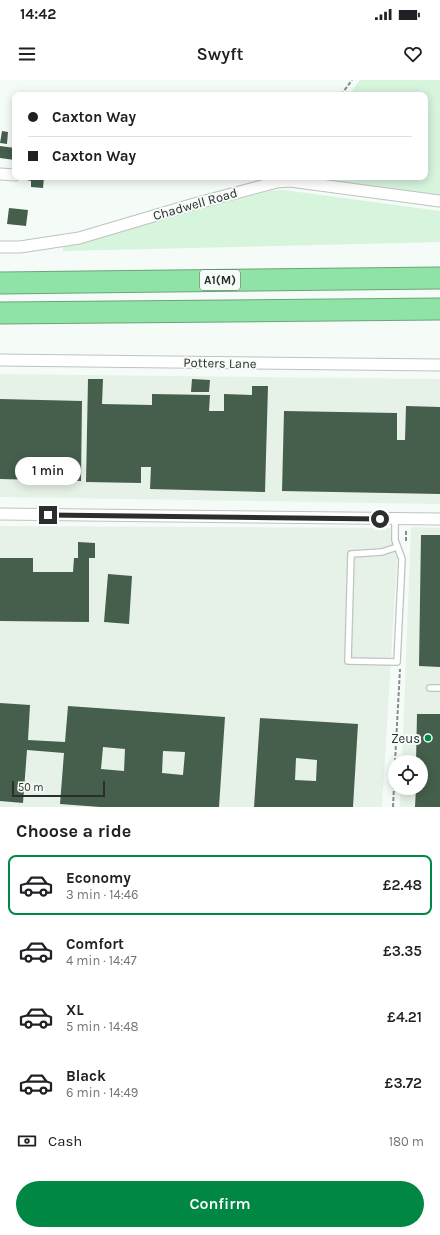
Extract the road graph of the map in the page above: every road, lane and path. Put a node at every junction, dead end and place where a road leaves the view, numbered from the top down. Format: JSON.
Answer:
{"nodes":[{"id":1,"x":352,"y":80,"type":"edge"},
{"id":2,"x":343,"y":92,"type":"edge"},
{"id":3,"x":0,"y":174,"type":"edge"},
{"id":4,"x":12,"y":175,"type":"edge"},
{"id":5,"x":440,"y":201,"type":"edge"},
{"id":6,"x":0,"y":247,"type":"edge"},
{"id":7,"x":440,"y":278,"type":"edge"},
{"id":8,"x":0,"y":282,"type":"edge"},
{"id":9,"x":440,"y":309,"type":"edge"},
{"id":10,"x":0,"y":313,"type":"edge"},
{"id":11,"x":0,"y":360,"type":"edge"},
{"id":12,"x":440,"y":365,"type":"edge"},
{"id":13,"x":0,"y":514,"type":"edge"},
{"id":14,"x":396,"y":519,"type":"junction"},
{"id":15,"x":440,"y":519,"type":"edge"},
{"id":16,"x":397,"y":547,"type":"junction"},
{"id":17,"x":430,"y":688,"type":"dead end"},
{"id":18,"x":440,"y":688,"type":"edge"},
{"id":19,"x":394,"y":795,"type":"edge"},
{"id":20,"x":393,"y":807,"type":"edge"}],
"edges":[{"from":1,"to":2,"type":"path"},
{"from":3,"to":4,"type":"street"},
{"from":5,"to":6,"type":"street","name":"Chadwell Road"},
{"from":7,"to":8,"type":"highway","number":"A1(M)"},
{"from":9,"to":10,"type":"highway"},
{"from":11,"to":12,"type":"street","name":"Potters Lane"},
{"from":13,"to":14,"type":"street"},
{"from":14,"to":15,"type":"street"},
{"from":14,"to":16,"type":"lane"},
{"from":16,"to":16,"type":"lane"},
{"from":17,"to":18,"type":"lane"},
{"from":19,"to":20,"type":"path"}]}
